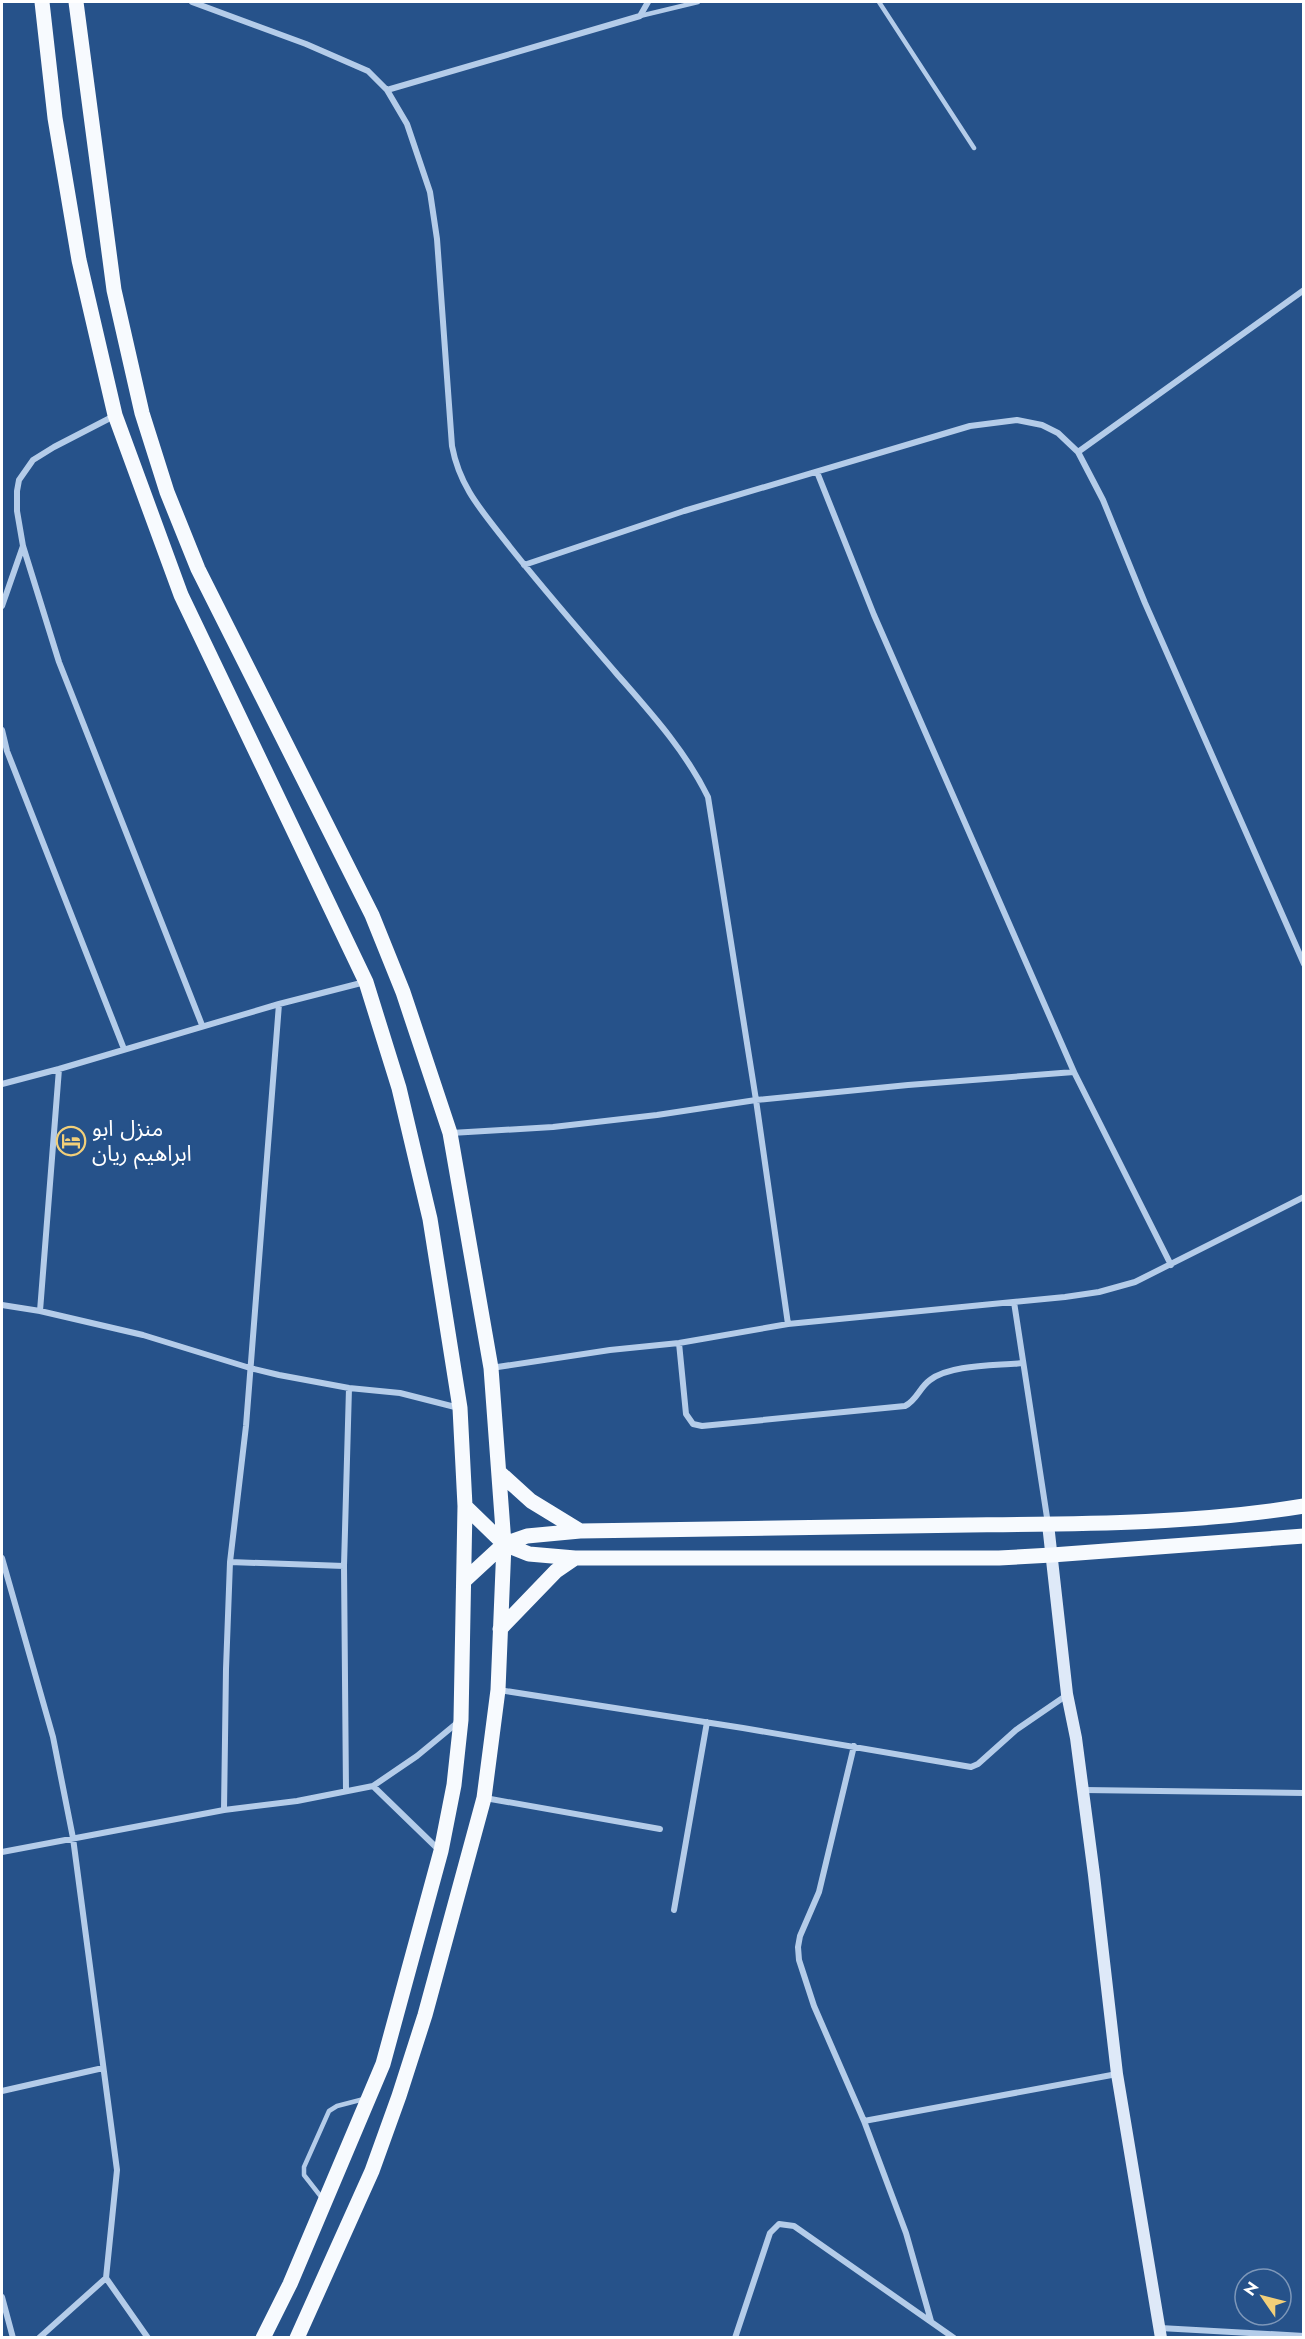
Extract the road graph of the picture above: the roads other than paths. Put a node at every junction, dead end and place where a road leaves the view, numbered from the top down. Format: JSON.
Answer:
{"nodes":[{"id":1,"x":42,"y":2,"type":"edge"},
{"id":2,"x":76,"y":2,"type":"edge"},
{"id":3,"x":192,"y":2,"type":"edge"},
{"id":4,"x":648,"y":2,"type":"edge"},
{"id":5,"x":698,"y":2,"type":"edge"},
{"id":6,"x":879,"y":2,"type":"edge"},
{"id":7,"x":640,"y":16,"type":"junction"},
{"id":8,"x":387,"y":90,"type":"junction"},
{"id":9,"x":974,"y":148,"type":"dead end"},
{"id":10,"x":1304,"y":290,"type":"edge"},
{"id":11,"x":115,"y":415,"type":"junction"},
{"id":12,"x":1078,"y":452,"type":"junction"},
{"id":13,"x":817,"y":472,"type":"junction"},
{"id":14,"x":23,"y":546,"type":"junction"},
{"id":15,"x":524,"y":565,"type":"junction"},
{"id":16,"x":2,"y":606,"type":"edge"},
{"id":17,"x":2,"y":730,"type":"edge"},
{"id":18,"x":1304,"y":964,"type":"edge"},
{"id":19,"x":366,"y":982,"type":"junction"},
{"id":20,"x":279,"y":1004,"type":"junction"},
{"id":21,"x":202,"y":1025,"type":"junction"},
{"id":22,"x":124,"y":1049,"type":"junction"},
{"id":23,"x":59,"y":1069,"type":"junction"},
{"id":24,"x":1074,"y":1072,"type":"junction"},
{"id":25,"x":2,"y":1084,"type":"edge"},
{"id":26,"x":756,"y":1100,"type":"junction"},
{"id":27,"x":450,"y":1133,"type":"junction"},
{"id":28,"x":1304,"y":1197,"type":"edge"},
{"id":29,"x":1171,"y":1265,"type":"junction"},
{"id":30,"x":1014,"y":1302,"type":"junction"},
{"id":31,"x":2,"y":1305,"type":"edge"},
{"id":32,"x":40,"y":1311,"type":"junction"},
{"id":33,"x":788,"y":1324,"type":"junction"},
{"id":34,"x":679,"y":1343,"type":"junction"},
{"id":35,"x":1023,"y":1363,"type":"junction"},
{"id":36,"x":250,"y":1368,"type":"junction"},
{"id":37,"x":491,"y":1368,"type":"junction"},
{"id":38,"x":349,"y":1388,"type":"junction"},
{"id":39,"x":460,"y":1408,"type":"junction"},
{"id":40,"x":500,"y":1473,"type":"junction"},
{"id":41,"x":465,"y":1506,"type":"junction"},
{"id":42,"x":1304,"y":1506,"type":"edge"},
{"id":43,"x":1048,"y":1524,"type":"junction"},
{"id":44,"x":580,"y":1531,"type":"junction"},
{"id":45,"x":1304,"y":1536,"type":"edge"},
{"id":46,"x":504,"y":1544,"type":"junction"},
{"id":47,"x":1052,"y":1556,"type":"junction"},
{"id":48,"x":2,"y":1558,"type":"edge"},
{"id":49,"x":575,"y":1558,"type":"junction"},
{"id":50,"x":231,"y":1562,"type":"junction"},
{"id":51,"x":344,"y":1566,"type":"junction"},
{"id":52,"x":465,"y":1580,"type":"junction"},
{"id":53,"x":500,"y":1629,"type":"junction"},
{"id":54,"x":498,"y":1690,"type":"junction"},
{"id":55,"x":1067,"y":1694,"type":"junction"},
{"id":56,"x":461,"y":1720,"type":"junction"},
{"id":57,"x":707,"y":1722,"type":"junction"},
{"id":58,"x":854,"y":1746,"type":"junction"},
{"id":59,"x":373,"y":1786,"type":"junction"},
{"id":60,"x":1084,"y":1790,"type":"junction"},
{"id":61,"x":346,"y":1791,"type":"junction"},
{"id":62,"x":1304,"y":1793,"type":"edge"},
{"id":63,"x":484,"y":1798,"type":"junction"},
{"id":64,"x":224,"y":1810,"type":"junction"},
{"id":65,"x":660,"y":1829,"type":"dead end"},
{"id":66,"x":73,"y":1838,"type":"junction"},
{"id":67,"x":441,"y":1851,"type":"junction"},
{"id":68,"x":2,"y":1852,"type":"edge"},
{"id":69,"x":674,"y":1910,"type":"dead end"},
{"id":70,"x":103,"y":2068,"type":"junction"},
{"id":71,"x":1117,"y":2074,"type":"junction"},
{"id":72,"x":2,"y":2091,"type":"edge"},
{"id":73,"x":370,"y":2098,"type":"junction"},
{"id":74,"x":864,"y":2121,"type":"junction"},
{"id":75,"x":326,"y":2202,"type":"junction"},
{"id":76,"x":106,"y":2278,"type":"junction"},
{"id":77,"x":2,"y":2297,"type":"edge"},
{"id":78,"x":931,"y":2321,"type":"junction"},
{"id":79,"x":1160,"y":2332,"type":"edge"},
{"id":80,"x":1304,"y":2336,"type":"edge"},
{"id":81,"x":12,"y":2337,"type":"edge"},
{"id":82,"x":39,"y":2337,"type":"edge"},
{"id":83,"x":148,"y":2337,"type":"edge"},
{"id":84,"x":263,"y":2337,"type":"edge"},
{"id":85,"x":297,"y":2337,"type":"edge"},
{"id":86,"x":735,"y":2337,"type":"edge"},
{"id":87,"x":954,"y":2337,"type":"edge"}],
"edges":[{"from":1,"to":11,"type":"main road"},
{"from":2,"to":27,"type":"main road"},
{"from":3,"to":8,"type":"street"},
{"from":4,"to":7,"type":"street"},
{"from":5,"to":7,"type":"lane"},
{"from":6,"to":9,"type":"lane"},
{"from":7,"to":8,"type":"street"},
{"from":8,"to":15,"type":"street"},
{"from":10,"to":12,"type":"street"},
{"from":11,"to":14,"type":"street"},
{"from":11,"to":19,"type":"main road"},
{"from":12,"to":13,"type":"street"},
{"from":12,"to":18,"type":"street"},
{"from":13,"to":15,"type":"street"},
{"from":13,"to":24,"type":"street"},
{"from":14,"to":16,"type":"street"},
{"from":14,"to":21,"type":"street"},
{"from":15,"to":26,"type":"street"},
{"from":17,"to":22,"type":"street"},
{"from":19,"to":20,"type":"street"},
{"from":19,"to":39,"type":"main road"},
{"from":20,"to":21,"type":"street"},
{"from":20,"to":36,"type":"street"},
{"from":21,"to":22,"type":"street"},
{"from":22,"to":23,"type":"street"},
{"from":23,"to":25,"type":"street"},
{"from":23,"to":32,"type":"street"},
{"from":24,"to":26,"type":"street"},
{"from":24,"to":29,"type":"street"},
{"from":26,"to":27,"type":"street"},
{"from":26,"to":33,"type":"street"},
{"from":27,"to":37,"type":"main road"},
{"from":28,"to":29,"type":"street"},
{"from":29,"to":30,"type":"street"},
{"from":30,"to":33,"type":"street"},
{"from":30,"to":35,"type":"street"},
{"from":31,"to":32,"type":"street"},
{"from":32,"to":36,"type":"street"},
{"from":33,"to":34,"type":"street"},
{"from":34,"to":35,"type":"street"},
{"from":34,"to":37,"type":"street"},
{"from":35,"to":43,"type":"street"},
{"from":36,"to":38,"type":"street"},
{"from":36,"to":50,"type":"street"},
{"from":37,"to":40,"type":"main road"},
{"from":38,"to":39,"type":"street"},
{"from":38,"to":51,"type":"street"},
{"from":39,"to":41,"type":"main road"},
{"from":40,"to":44,"type":"main road"},
{"from":40,"to":46,"type":"main road"},
{"from":41,"to":46,"type":"main road"},
{"from":41,"to":52,"type":"main road"},
{"from":42,"to":43,"type":"main road"},
{"from":43,"to":44,"type":"main road"},
{"from":43,"to":47,"type":"street"},
{"from":44,"to":46,"type":"main road"},
{"from":45,"to":47,"type":"main road"},
{"from":46,"to":49,"type":"main road"},
{"from":46,"to":52,"type":"main road"},
{"from":46,"to":53,"type":"main road"},
{"from":47,"to":49,"type":"main road"},
{"from":47,"to":55,"type":"street"},
{"from":48,"to":66,"type":"street"},
{"from":49,"to":53,"type":"main road"},
{"from":50,"to":51,"type":"street"},
{"from":50,"to":64,"type":"street"},
{"from":51,"to":61,"type":"street"},
{"from":52,"to":56,"type":"main road"},
{"from":53,"to":54,"type":"main road"},
{"from":54,"to":57,"type":"street"},
{"from":54,"to":63,"type":"main road"},
{"from":55,"to":58,"type":"street"},
{"from":55,"to":60,"type":"street"},
{"from":56,"to":59,"type":"street"},
{"from":56,"to":67,"type":"main road"},
{"from":57,"to":58,"type":"street"},
{"from":57,"to":69,"type":"street"},
{"from":58,"to":74,"type":"street"},
{"from":59,"to":61,"type":"street"},
{"from":59,"to":67,"type":"street"},
{"from":60,"to":62,"type":"street"},
{"from":60,"to":71,"type":"street"},
{"from":61,"to":64,"type":"street"},
{"from":63,"to":65,"type":"street"},
{"from":63,"to":85,"type":"main road"},
{"from":64,"to":66,"type":"street"},
{"from":66,"to":68,"type":"street"},
{"from":66,"to":70,"type":"street"},
{"from":67,"to":73,"type":"main road"},
{"from":70,"to":72,"type":"street"},
{"from":70,"to":76,"type":"street"},
{"from":71,"to":74,"type":"street"},
{"from":71,"to":79,"type":"street"},
{"from":73,"to":75,"type":"main road"},
{"from":73,"to":75,"type":"lane"},
{"from":74,"to":78,"type":"street"},
{"from":75,"to":84,"type":"main road"},
{"from":76,"to":82,"type":"street"},
{"from":76,"to":83,"type":"street"},
{"from":77,"to":81,"type":"street"},
{"from":78,"to":86,"type":"street"},
{"from":78,"to":87,"type":"street"},
{"from":79,"to":80,"type":"street"}]}
